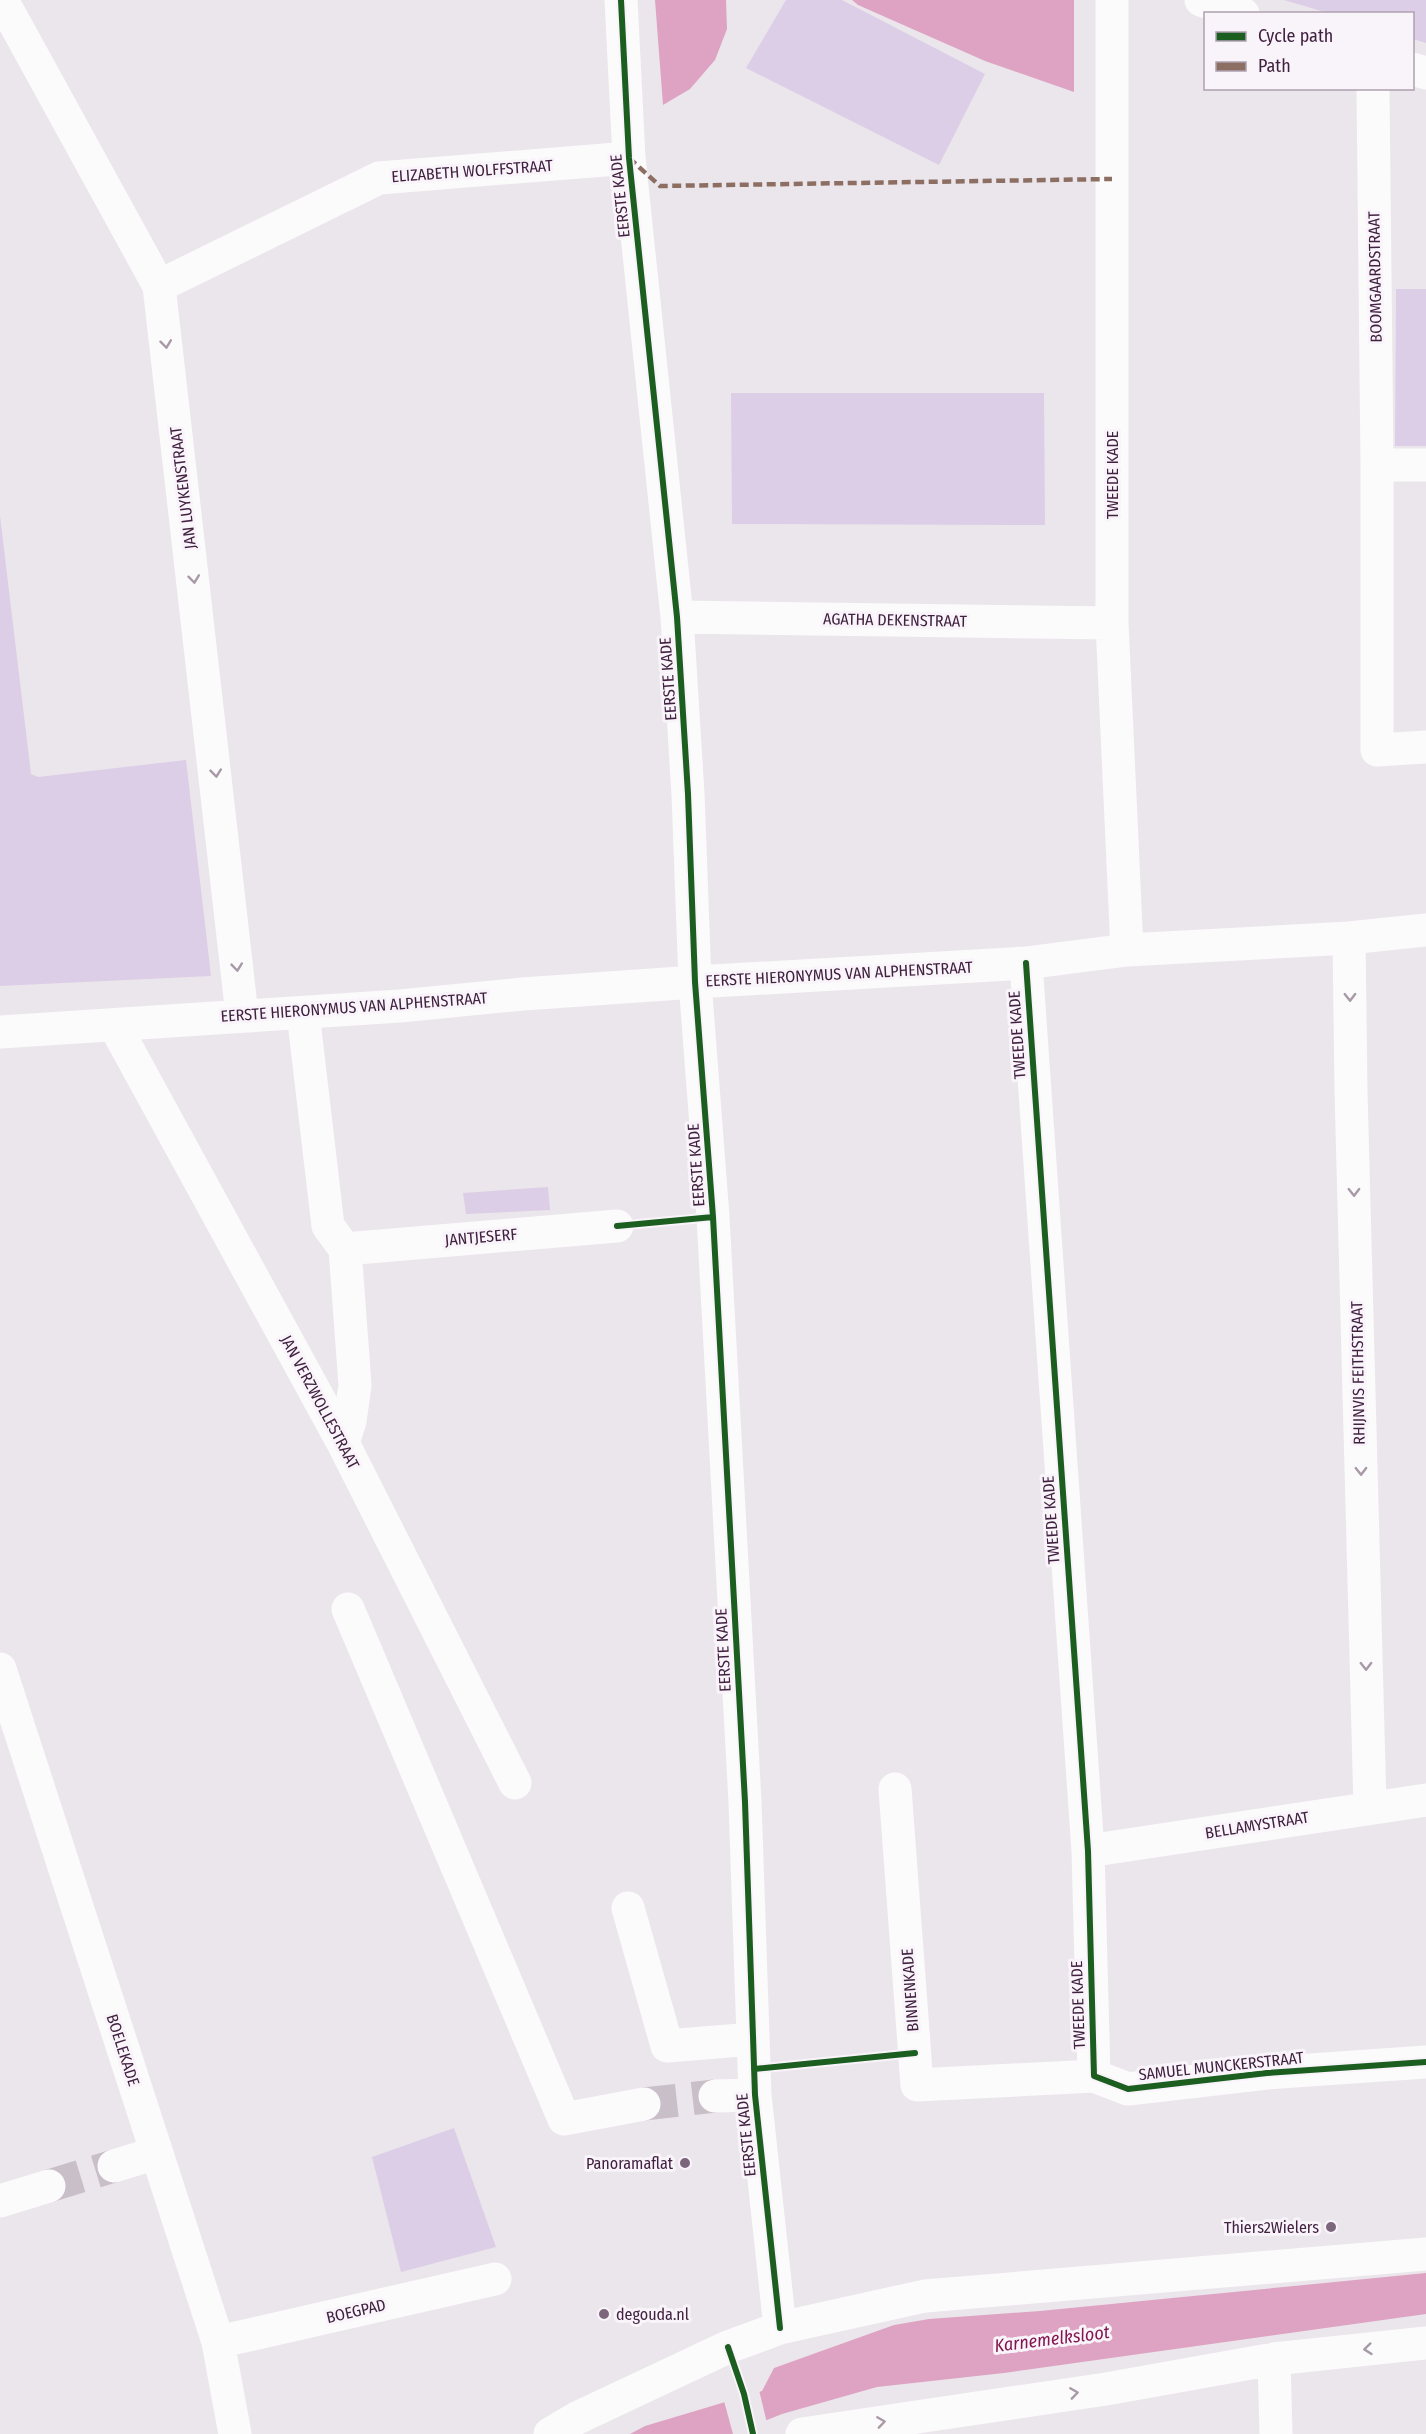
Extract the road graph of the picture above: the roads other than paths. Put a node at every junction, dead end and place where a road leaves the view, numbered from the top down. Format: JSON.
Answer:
{"nodes":[{"id":1,"x":2,"y":0,"type":"edge"},
{"id":2,"x":621,"y":0,"type":"edge"},
{"id":3,"x":1112,"y":0,"type":"edge"},
{"id":4,"x":1201,"y":0,"type":"edge"},
{"id":5,"x":1237,"y":12,"type":"edge"},
{"id":6,"x":1373,"y":90,"type":"edge"},
{"id":7,"x":629,"y":159,"type":"junction"},
{"id":8,"x":159,"y":286,"type":"junction"},
{"id":9,"x":1377,"y":465,"type":"junction"},
{"id":10,"x":1426,"y":465,"type":"edge"},
{"id":11,"x":677,"y":617,"type":"junction"},
{"id":12,"x":1112,"y":623,"type":"junction"},
{"id":13,"x":1426,"y":747,"type":"edge"},
{"id":14,"x":1426,"y":930,"type":"edge"},
{"id":15,"x":1349,"y":938,"type":"junction"},
{"id":16,"x":1126,"y":950,"type":"junction"},
{"id":17,"x":1026,"y":963,"type":"junction"},
{"id":18,"x":695,"y":982,"type":"junction"},
{"id":19,"x":303,"y":1012,"type":"junction"},
{"id":20,"x":242,"y":1015,"type":"junction"},
{"id":21,"x":115,"y":1026,"type":"junction"},
{"id":22,"x":0,"y":1032,"type":"edge"},
{"id":23,"x":617,"y":1226,"type":"dead end"},
{"id":24,"x":345,"y":1249,"type":"junction"},
{"id":25,"x":343,"y":1443,"type":"junction"},
{"id":26,"x":348,"y":1609,"type":"dead end"},
{"id":27,"x":0,"y":1669,"type":"edge"},
{"id":28,"x":515,"y":1783,"type":"dead end"},
{"id":29,"x":895,"y":1789,"type":"dead end"},
{"id":30,"x":1426,"y":1800,"type":"edge"},
{"id":31,"x":1370,"y":1807,"type":"junction"},
{"id":32,"x":1088,"y":1851,"type":"junction"},
{"id":33,"x":628,"y":1908,"type":"dead end"},
{"id":34,"x":753,"y":2039,"type":"junction"},
{"id":35,"x":1426,"y":2062,"type":"edge"},
{"id":36,"x":1094,"y":2076,"type":"junction"},
{"id":37,"x":754,"y":2095,"type":"junction"},
{"id":38,"x":716,"y":2096,"type":"tunnel mouth"},
{"id":39,"x":644,"y":2104,"type":"tunnel mouth"},
{"id":40,"x":156,"y":2153,"type":"junction"},
{"id":41,"x":114,"y":2166,"type":"tunnel mouth"},
{"id":42,"x":49,"y":2186,"type":"tunnel mouth"},
{"id":43,"x":0,"y":2201,"type":"edge"},
{"id":44,"x":1426,"y":2254,"type":"edge"},
{"id":45,"x":495,"y":2279,"type":"dead end"},
{"id":46,"x":780,"y":2328,"type":"junction"},
{"id":47,"x":218,"y":2342,"type":"junction"},
{"id":48,"x":1426,"y":2343,"type":"edge"},
{"id":49,"x":1274,"y":2359,"type":"junction"},
{"id":50,"x":235,"y":2434,"type":"edge"},
{"id":51,"x":550,"y":2434,"type":"edge"},
{"id":52,"x":802,"y":2434,"type":"edge"},
{"id":53,"x":1276,"y":2434,"type":"edge"}],
"edges":[{"from":1,"to":8,"type":"street","name":"JAN LUYKENSTRAAT"},
{"from":2,"to":7,"type":"street","name":"EERSTE KADE"},
{"from":3,"to":12,"type":"street","name":"TWEEDE KADE"},
{"from":4,"to":5,"type":"street"},
{"from":6,"to":9,"type":"street","name":"BOOMGAARDSTRAAT"},
{"from":7,"to":8,"type":"street","name":"ELIZABETH WOLFFSTRAAT"},
{"from":7,"to":11,"type":"street","name":"EERSTE KADE"},
{"from":8,"to":20,"type":"street","name":"JAN LUYKENSTRAAT","one_way":true},
{"from":9,"to":10,"type":"street"},
{"from":9,"to":13,"type":"street","name":"BOOMGAARDSTRAAT"},
{"from":11,"to":12,"type":"street","name":"AGATHA DEKENSTRAAT"},
{"from":11,"to":18,"type":"street","name":"EERSTE KADE"},
{"from":12,"to":16,"type":"street","name":"TWEEDE KADE"},
{"from":14,"to":15,"type":"street","name":"EERSTE HIERONYMUS VAN ALPHENSTRAAT"},
{"from":15,"to":16,"type":"street","name":"EERSTE HIERONYMUS VAN ALPHENSTRAAT"},
{"from":15,"to":31,"type":"street","name":"RHIJNVIS FEITHSTRAAT","one_way":true},
{"from":16,"to":17,"type":"street","name":"EERSTE HIERONYMUS VAN ALPHENSTRAAT"},
{"from":17,"to":18,"type":"street","name":"EERSTE HIERONYMUS VAN ALPHENSTRAAT"},
{"from":17,"to":32,"type":"street","name":"TWEEDE KADE"},
{"from":18,"to":19,"type":"street","name":"EERSTE HIERONYMUS VAN ALPHENSTRAAT"},
{"from":18,"to":34,"type":"street","name":"EERSTE KADE"},
{"from":19,"to":20,"type":"street","name":"EERSTE HIERONYMUS VAN ALPHENSTRAAT"},
{"from":19,"to":24,"type":"street"},
{"from":20,"to":21,"type":"street","name":"EERSTE HIERONYMUS VAN ALPHENSTRAAT"},
{"from":21,"to":22,"type":"street","name":"EERSTE HIERONYMUS VAN ALPHENSTRAAT"},
{"from":21,"to":25,"type":"street","name":"JAN VERZWOLLESTRAAT"},
{"from":23,"to":24,"type":"street","name":"JANTJESERF"},
{"from":24,"to":25,"type":"street"},
{"from":25,"to":28,"type":"street","name":"JAN VERZWOLLESTRAAT"},
{"from":26,"to":39,"type":"street"},
{"from":27,"to":40,"type":"street","name":"BOELEKADE"},
{"from":29,"to":36,"type":"street","name":"BINNENKADE"},
{"from":30,"to":31,"type":"street","name":"BELLAMYSTRAAT"},
{"from":31,"to":32,"type":"street","name":"BELLAMYSTRAAT"},
{"from":32,"to":36,"type":"street","name":"TWEEDE KADE"},
{"from":33,"to":34,"type":"street"},
{"from":34,"to":37,"type":"street","name":"EERSTE KADE"},
{"from":35,"to":36,"type":"street","name":"SAMUEL MUNCKERSTRAAT"},
{"from":37,"to":38,"type":"street","name":"EERSTE KADE"},
{"from":37,"to":46,"type":"street","name":"EERSTE KADE"},
{"from":40,"to":41,"type":"street"},
{"from":40,"to":47,"type":"street","name":"BOELEKADE"},
{"from":42,"to":43,"type":"street"},
{"from":44,"to":46,"type":"street"},
{"from":45,"to":47,"type":"street","name":"BOEGPAD"},
{"from":46,"to":51,"type":"street"},
{"from":47,"to":50,"type":"street","name":"BOELEKADE"},
{"from":48,"to":49,"type":"street","one_way":true},
{"from":52,"to":49,"type":"street","one_way":true},
{"from":49,"to":53,"type":"street"}]}
